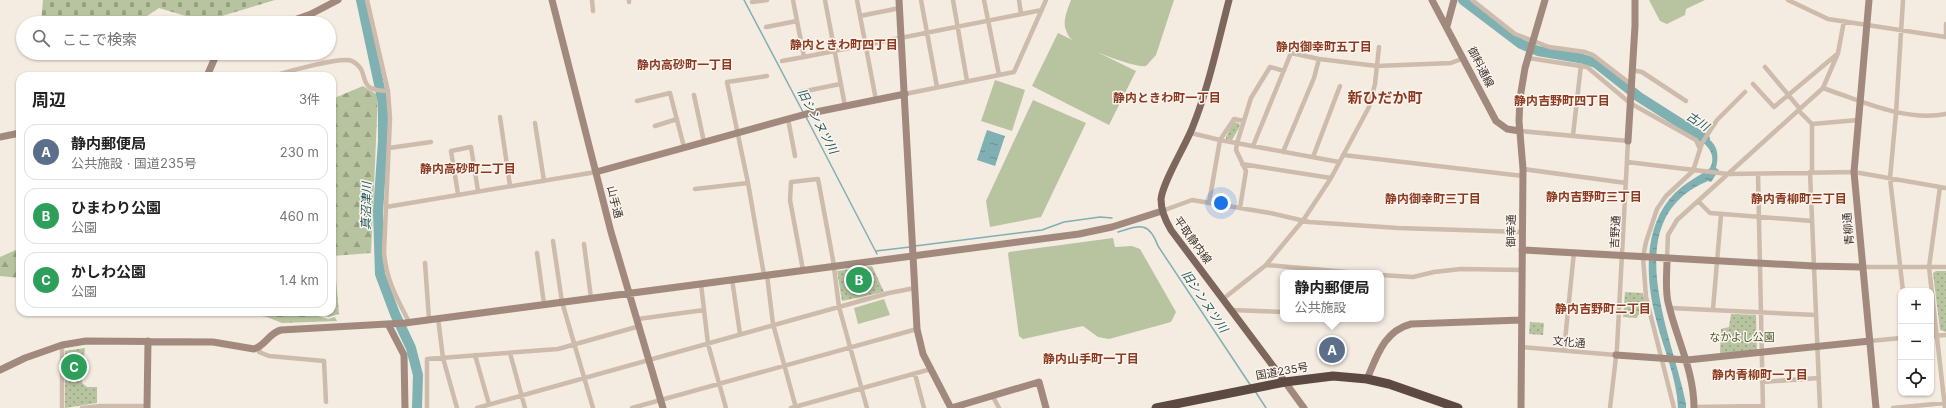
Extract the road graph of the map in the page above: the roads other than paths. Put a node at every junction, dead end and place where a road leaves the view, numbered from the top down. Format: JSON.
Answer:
{"nodes":[{"id":1,"x":338,"y":0,"type":"edge"},
{"id":2,"x":367,"y":0,"type":"edge"},
{"id":3,"x":552,"y":0,"type":"edge"},
{"id":4,"x":592,"y":0,"type":"edge"},
{"id":5,"x":767,"y":0,"type":"edge"},
{"id":6,"x":793,"y":0,"type":"edge"},
{"id":7,"x":825,"y":0,"type":"edge"},
{"id":8,"x":857,"y":0,"type":"edge"},
{"id":9,"x":899,"y":0,"type":"edge"},
{"id":10,"x":921,"y":0,"type":"edge"},
{"id":11,"x":952,"y":0,"type":"edge"},
{"id":12,"x":984,"y":0,"type":"edge"},
{"id":13,"x":1019,"y":0,"type":"edge"},
{"id":14,"x":1046,"y":0,"type":"edge"},
{"id":15,"x":1229,"y":0,"type":"edge"},
{"id":16,"x":1432,"y":0,"type":"edge"},
{"id":17,"x":1454,"y":0,"type":"edge"},
{"id":18,"x":1472,"y":0,"type":"edge"},
{"id":19,"x":1545,"y":0,"type":"edge"},
{"id":20,"x":1635,"y":0,"type":"edge"},
{"id":21,"x":1788,"y":0,"type":"edge"},
{"id":22,"x":1869,"y":0,"type":"edge"},
{"id":23,"x":1903,"y":0,"type":"edge"},
{"id":24,"x":752,"y":2,"type":"dead end"},
{"id":25,"x":900,"y":8,"type":"junction"},
{"id":26,"x":1042,"y":10,"type":"junction"},
{"id":27,"x":594,"y":11,"type":"dead end"},
{"id":28,"x":1021,"y":14,"type":"junction"},
{"id":29,"x":305,"y":16,"type":"edge"},
{"id":30,"x":860,"y":16,"type":"junction"},
{"id":31,"x":988,"y":20,"type":"junction"},
{"id":32,"x":797,"y":21,"type":"junction"},
{"id":33,"x":1844,"y":22,"type":"junction"},
{"id":34,"x":1866,"y":24,"type":"junction"},
{"id":35,"x":1946,"y":24,"type":"edge"},
{"id":36,"x":766,"y":26,"type":"dead end"},
{"id":37,"x":959,"y":26,"type":"junction"},
{"id":38,"x":1447,"y":26,"type":"junction"},
{"id":39,"x":1901,"y":31,"type":"junction"},
{"id":40,"x":928,"y":32,"type":"junction"},
{"id":41,"x":1946,"y":34,"type":"edge"},
{"id":42,"x":1946,"y":37,"type":"edge"},
{"id":43,"x":902,"y":38,"type":"junction"},
{"id":44,"x":1532,"y":42,"type":"junction"},
{"id":45,"x":865,"y":45,"type":"junction"},
{"id":46,"x":1378,"y":47,"type":"dead end"},
{"id":47,"x":834,"y":51,"type":"junction"},
{"id":48,"x":1838,"y":54,"type":"junction"},
{"id":49,"x":804,"y":57,"type":"junction"},
{"id":50,"x":1528,"y":57,"type":"junction"},
{"id":51,"x":1464,"y":58,"type":"junction"},
{"id":52,"x":1319,"y":59,"type":"junction"},
{"id":53,"x":214,"y":60,"type":"edge"},
{"id":54,"x":782,"y":61,"type":"dead end"},
{"id":55,"x":1581,"y":65,"type":"junction"},
{"id":56,"x":1377,"y":66,"type":"junction"},
{"id":57,"x":1765,"y":67,"type":"dead end"},
{"id":58,"x":1632,"y":70,"type":"junction"},
{"id":59,"x":1284,"y":71,"type":"junction"},
{"id":60,"x":209,"y":72,"type":"edge"},
{"id":61,"x":285,"y":72,"type":"edge"},
{"id":62,"x":999,"y":74,"type":"junction"},
{"id":63,"x":767,"y":76,"type":"dead end"},
{"id":64,"x":967,"y":81,"type":"junction"},
{"id":65,"x":840,"y":84,"type":"junction"},
{"id":66,"x":1753,"y":84,"type":"dead end"},
{"id":67,"x":1340,"y":86,"type":"dead end"},
{"id":68,"x":1632,"y":86,"type":"junction"},
{"id":69,"x":937,"y":87,"type":"junction"},
{"id":70,"x":1823,"y":88,"type":"junction"},
{"id":71,"x":387,"y":91,"type":"junction"},
{"id":72,"x":801,"y":92,"type":"dead end"},
{"id":73,"x":1745,"y":92,"type":"dead end"},
{"id":74,"x":905,"y":94,"type":"junction"},
{"id":75,"x":694,"y":95,"type":"dead end"},
{"id":76,"x":1788,"y":95,"type":"junction"},
{"id":77,"x":876,"y":100,"type":"junction"},
{"id":78,"x":1860,"y":100,"type":"junction"},
{"id":79,"x":637,"y":101,"type":"dead end"},
{"id":80,"x":1631,"y":101,"type":"junction"},
{"id":81,"x":1686,"y":101,"type":"dead end"},
{"id":82,"x":845,"y":106,"type":"junction"},
{"id":83,"x":1799,"y":110,"type":"junction"},
{"id":84,"x":1896,"y":113,"type":"junction"},
{"id":85,"x":1946,"y":114,"type":"edge"},
{"id":86,"x":500,"y":117,"type":"dead end"},
{"id":87,"x":677,"y":119,"type":"junction"},
{"id":88,"x":788,"y":119,"type":"junction"},
{"id":89,"x":1858,"y":120,"type":"junction"},
{"id":90,"x":1244,"y":122,"type":"junction"},
{"id":91,"x":535,"y":123,"type":"dead end"},
{"id":92,"x":1812,"y":124,"type":"junction"},
{"id":93,"x":655,"y":126,"type":"dead end"},
{"id":94,"x":1520,"y":131,"type":"junction"},
{"id":95,"x":737,"y":133,"type":"junction"},
{"id":96,"x":1191,"y":133,"type":"junction"},
{"id":97,"x":16,"y":134,"type":"edge"},
{"id":98,"x":1574,"y":135,"type":"junction"},
{"id":99,"x":0,"y":137,"type":"edge"},
{"id":100,"x":1220,"y":140,"type":"junction"},
{"id":101,"x":1628,"y":140,"type":"junction"},
{"id":102,"x":431,"y":142,"type":"dead end"},
{"id":103,"x":704,"y":142,"type":"junction"},
{"id":104,"x":1236,"y":143,"type":"junction"},
{"id":105,"x":1252,"y":146,"type":"junction"},
{"id":106,"x":684,"y":147,"type":"junction"},
{"id":107,"x":389,"y":148,"type":"junction"},
{"id":108,"x":1700,"y":149,"type":"junction"},
{"id":109,"x":1283,"y":152,"type":"junction"},
{"id":110,"x":795,"y":156,"type":"dead end"},
{"id":111,"x":1343,"y":156,"type":"junction"},
{"id":112,"x":1313,"y":157,"type":"junction"},
{"id":113,"x":1339,"y":162,"type":"junction"},
{"id":114,"x":1627,"y":162,"type":"junction"},
{"id":115,"x":1242,"y":164,"type":"junction"},
{"id":116,"x":1693,"y":171,"type":"junction"},
{"id":117,"x":596,"y":172,"type":"junction"},
{"id":118,"x":1523,"y":172,"type":"junction"},
{"id":119,"x":1811,"y":172,"type":"junction"},
{"id":120,"x":1854,"y":172,"type":"junction"},
{"id":121,"x":1728,"y":174,"type":"junction"},
{"id":122,"x":1758,"y":174,"type":"junction"},
{"id":123,"x":1330,"y":178,"type":"junction"},
{"id":124,"x":1890,"y":178,"type":"junction"},
{"id":125,"x":544,"y":181,"type":"junction"},
{"id":126,"x":748,"y":183,"type":"junction"},
{"id":127,"x":1626,"y":183,"type":"junction"},
{"id":128,"x":510,"y":186,"type":"junction"},
{"id":129,"x":1940,"y":186,"type":"junction"},
{"id":130,"x":1946,"y":188,"type":"edge"},
{"id":131,"x":695,"y":189,"type":"dead end"},
{"id":132,"x":478,"y":191,"type":"junction"},
{"id":133,"x":458,"y":194,"type":"junction"},
{"id":134,"x":1698,"y":201,"type":"junction"},
{"id":135,"x":1209,"y":203,"type":"junction"},
{"id":136,"x":386,"y":207,"type":"junction"},
{"id":137,"x":1240,"y":208,"type":"junction"},
{"id":138,"x":1162,"y":210,"type":"junction"},
{"id":139,"x":1721,"y":215,"type":"junction"},
{"id":140,"x":1758,"y":217,"type":"junction"},
{"id":141,"x":1304,"y":219,"type":"junction"},
{"id":142,"x":1812,"y":221,"type":"junction"},
{"id":143,"x":1522,"y":232,"type":"junction"},
{"id":144,"x":553,"y":242,"type":"dead end"},
{"id":145,"x":584,"y":244,"type":"dead end"},
{"id":146,"x":913,"y":250,"type":"junction"},
{"id":147,"x":1522,"y":250,"type":"junction"},
{"id":148,"x":1574,"y":252,"type":"junction"},
{"id":149,"x":537,"y":253,"type":"dead end"},
{"id":150,"x":1622,"y":255,"type":"junction"},
{"id":151,"x":1644,"y":257,"type":"junction"},
{"id":152,"x":1666,"y":259,"type":"junction"},
{"id":153,"x":1717,"y":261,"type":"junction"},
{"id":154,"x":425,"y":263,"type":"dead end"},
{"id":155,"x":1759,"y":263,"type":"junction"},
{"id":156,"x":1266,"y":265,"type":"junction"},
{"id":157,"x":833,"y":266,"type":"junction"},
{"id":158,"x":1814,"y":266,"type":"junction"},
{"id":159,"x":1862,"y":266,"type":"junction"},
{"id":160,"x":1900,"y":267,"type":"junction"},
{"id":161,"x":1929,"y":267,"type":"junction"},
{"id":162,"x":1946,"y":267,"type":"edge"},
{"id":163,"x":803,"y":270,"type":"junction"},
{"id":164,"x":1324,"y":270,"type":"edge"},
{"id":165,"x":1522,"y":270,"type":"junction"},
{"id":166,"x":765,"y":275,"type":"junction"},
{"id":167,"x":1384,"y":275,"type":"edge"},
{"id":168,"x":732,"y":280,"type":"junction"},
{"id":169,"x":701,"y":284,"type":"junction"},
{"id":170,"x":915,"y":288,"type":"junction"},
{"id":171,"x":1903,"y":288,"type":"edge"},
{"id":172,"x":630,"y":293,"type":"junction"},
{"id":173,"x":591,"y":298,"type":"junction"},
{"id":174,"x":1223,"y":299,"type":"junction"},
{"id":175,"x":562,"y":302,"type":"junction"},
{"id":176,"x":544,"y":304,"type":"junction"},
{"id":177,"x":839,"y":307,"type":"junction"},
{"id":178,"x":1670,"y":308,"type":"junction"},
{"id":179,"x":1712,"y":309,"type":"junction"},
{"id":180,"x":704,"y":310,"type":"junction"},
{"id":181,"x":1231,"y":310,"type":"junction"},
{"id":182,"x":1760,"y":311,"type":"junction"},
{"id":183,"x":1280,"y":312,"type":"edge"},
{"id":184,"x":1816,"y":315,"type":"junction"},
{"id":185,"x":438,"y":318,"type":"junction"},
{"id":186,"x":429,"y":320,"type":"junction"},
{"id":187,"x":1522,"y":320,"type":"junction"},
{"id":188,"x":407,"y":322,"type":"junction"},
{"id":189,"x":639,"y":323,"type":"junction"},
{"id":190,"x":391,"y":324,"type":"junction"},
{"id":191,"x":773,"y":324,"type":"junction"},
{"id":192,"x":917,"y":329,"type":"junction"},
{"id":193,"x":740,"y":334,"type":"junction"},
{"id":194,"x":1946,"y":335,"type":"edge"},
{"id":195,"x":1934,"y":336,"type":"edge"},
{"id":196,"x":1938,"y":336,"type":"junction"},
{"id":197,"x":1898,"y":338,"type":"edge"},
{"id":198,"x":148,"y":341,"type":"junction"},
{"id":199,"x":1870,"y":341,"type":"junction"},
{"id":200,"x":574,"y":344,"type":"junction"},
{"id":201,"x":708,"y":344,"type":"junction"},
{"id":202,"x":62,"y":345,"type":"junction"},
{"id":203,"x":1818,"y":346,"type":"junction"},
{"id":204,"x":260,"y":347,"type":"junction"},
{"id":205,"x":1521,"y":347,"type":"junction"},
{"id":206,"x":850,"y":348,"type":"junction"},
{"id":207,"x":1564,"y":350,"type":"junction"},
{"id":208,"x":1762,"y":352,"type":"junction"},
{"id":209,"x":510,"y":353,"type":"junction"},
{"id":210,"x":475,"y":355,"type":"junction"},
{"id":211,"x":1616,"y":355,"type":"junction"},
{"id":212,"x":443,"y":358,"type":"junction"},
{"id":213,"x":1662,"y":358,"type":"junction"},
{"id":214,"x":649,"y":360,"type":"junction"},
{"id":215,"x":1685,"y":360,"type":"junction"},
{"id":216,"x":785,"y":366,"type":"junction"},
{"id":217,"x":931,"y":369,"type":"junction"},
{"id":218,"x":0,"y":370,"type":"edge"},
{"id":219,"x":915,"y":374,"type":"junction"},
{"id":220,"x":584,"y":378,"type":"junction"},
{"id":221,"x":1819,"y":378,"type":"junction"},
{"id":222,"x":1367,"y":379,"type":"junction"},
{"id":223,"x":1285,"y":382,"type":"junction"},
{"id":224,"x":1762,"y":382,"type":"junction"},
{"id":225,"x":719,"y":384,"type":"junction"},
{"id":226,"x":861,"y":389,"type":"junction"},
{"id":227,"x":522,"y":395,"type":"junction"},
{"id":228,"x":992,"y":396,"type":"junction"},
{"id":229,"x":660,"y":400,"type":"junction"},
{"id":230,"x":326,"y":402,"type":"dead end"},
{"id":231,"x":489,"y":404,"type":"junction"},
{"id":232,"x":1945,"y":405,"type":"edge"},
{"id":233,"x":147,"y":407,"type":"edge"},
{"id":234,"x":1694,"y":407,"type":"edge"},
{"id":235,"x":1763,"y":407,"type":"edge"},
{"id":236,"x":62,"y":408,"type":"edge"},
{"id":237,"x":82,"y":408,"type":"edge"},
{"id":238,"x":405,"y":408,"type":"edge"},
{"id":239,"x":427,"y":408,"type":"edge"},
{"id":240,"x":457,"y":408,"type":"edge"},
{"id":241,"x":476,"y":408,"type":"edge"},
{"id":242,"x":525,"y":408,"type":"edge"},
{"id":243,"x":593,"y":408,"type":"edge"},
{"id":244,"x":632,"y":408,"type":"edge"},
{"id":245,"x":662,"y":408,"type":"edge"},
{"id":246,"x":726,"y":408,"type":"edge"},
{"id":247,"x":794,"y":408,"type":"edge"},
{"id":248,"x":867,"y":408,"type":"edge"},
{"id":249,"x":924,"y":408,"type":"edge"},
{"id":250,"x":951,"y":408,"type":"edge"},
{"id":251,"x":999,"y":408,"type":"edge"},
{"id":252,"x":1046,"y":408,"type":"edge"},
{"id":253,"x":1156,"y":408,"type":"edge"},
{"id":254,"x":1304,"y":408,"type":"edge"},
{"id":255,"x":1458,"y":408,"type":"edge"},
{"id":256,"x":1521,"y":408,"type":"edge"},
{"id":257,"x":1610,"y":408,"type":"edge"},
{"id":258,"x":1674,"y":408,"type":"edge"},
{"id":259,"x":1820,"y":408,"type":"edge"},
{"id":260,"x":1876,"y":408,"type":"edge"},
{"id":261,"x":1893,"y":408,"type":"edge"}],
"edges":[{"from":1,"to":29,"type":"street"},
{"from":2,"to":71,"type":"street"},
{"from":3,"to":117,"type":"street","name":"山手通"},
{"from":4,"to":27,"type":"street"},
{"from":5,"to":24,"type":"street"},
{"from":6,"to":32,"type":"street"},
{"from":7,"to":47,"type":"street"},
{"from":8,"to":30,"type":"street"},
{"from":9,"to":25,"type":"street"},
{"from":10,"to":40,"type":"street"},
{"from":11,"to":37,"type":"street"},
{"from":12,"to":31,"type":"street"},
{"from":13,"to":28,"type":"street"},
{"from":14,"to":26,"type":"street"},
{"from":15,"to":96,"type":"main road","name":"平取静内線"},
{"from":16,"to":38,"type":"street","name":"御料通線"},
{"from":17,"to":38,"type":"street"},
{"from":18,"to":44,"type":"street"},
{"from":19,"to":44,"type":"street"},
{"from":20,"to":58,"type":"street"},
{"from":21,"to":33,"type":"street"},
{"from":22,"to":34,"type":"street","name":"青柳通"},
{"from":23,"to":39,"type":"street"},
{"from":25,"to":30,"type":"street"},
{"from":25,"to":43,"type":"street"},
{"from":26,"to":28,"type":"street"},
{"from":26,"to":62,"type":"street"},
{"from":28,"to":31,"type":"street"},
{"from":30,"to":45,"type":"street"},
{"from":31,"to":37,"type":"street"},
{"from":31,"to":62,"type":"street"},
{"from":32,"to":36,"type":"street"},
{"from":32,"to":49,"type":"street"},
{"from":33,"to":34,"type":"street"},
{"from":33,"to":48,"type":"street"},
{"from":34,"to":39,"type":"street"},
{"from":34,"to":78,"type":"street","name":"青柳通"},
{"from":35,"to":41,"type":"street"},
{"from":37,"to":40,"type":"street"},
{"from":37,"to":64,"type":"street"},
{"from":38,"to":51,"type":"street","name":"御料通線"},
{"from":39,"to":42,"type":"street"},
{"from":39,"to":84,"type":"street"},
{"from":40,"to":43,"type":"street"},
{"from":40,"to":69,"type":"street"},
{"from":43,"to":45,"type":"street"},
{"from":43,"to":74,"type":"street"},
{"from":44,"to":50,"type":"street","name":"御幸通"},
{"from":44,"to":68,"type":"street"},
{"from":45,"to":47,"type":"street"},
{"from":45,"to":77,"type":"street"},
{"from":46,"to":56,"type":"street"},
{"from":47,"to":49,"type":"street"},
{"from":47,"to":65,"type":"street"},
{"from":48,"to":70,"type":"street"},
{"from":48,"to":76,"type":"street"},
{"from":49,"to":54,"type":"street"},
{"from":50,"to":55,"type":"street"},
{"from":50,"to":94,"type":"street","name":"御幸通"},
{"from":51,"to":56,"type":"street"},
{"from":51,"to":94,"type":"street","name":"御料通線"},
{"from":52,"to":56,"type":"street"},
{"from":52,"to":59,"type":"street"},
{"from":52,"to":109,"type":"street"},
{"from":53,"to":60,"type":"street"},
{"from":55,"to":80,"type":"street"},
{"from":55,"to":98,"type":"street"},
{"from":56,"to":111,"type":"street"},
{"from":57,"to":76,"type":"street"},
{"from":58,"to":68,"type":"street"},
{"from":58,"to":81,"type":"street"},
{"from":59,"to":90,"type":"street"},
{"from":59,"to":105,"type":"street"},
{"from":61,"to":71,"type":"street"},
{"from":62,"to":64,"type":"street"},
{"from":63,"to":95,"type":"street"},
{"from":64,"to":69,"type":"street"},
{"from":65,"to":72,"type":"street"},
{"from":65,"to":82,"type":"street"},
{"from":66,"to":76,"type":"street"},
{"from":67,"to":112,"type":"street"},
{"from":68,"to":80,"type":"street"},
{"from":69,"to":74,"type":"street"},
{"from":70,"to":78,"type":"street"},
{"from":70,"to":83,"type":"street"},
{"from":71,"to":107,"type":"street"},
{"from":73,"to":108,"type":"street"},
{"from":74,"to":77,"type":"street"},
{"from":74,"to":146,"type":"street"},
{"from":75,"to":103,"type":"street"},
{"from":76,"to":83,"type":"street"},
{"from":77,"to":82,"type":"street"},
{"from":78,"to":84,"type":"street"},
{"from":78,"to":89,"type":"street","name":"青柳通"},
{"from":79,"to":87,"type":"street"},
{"from":80,"to":101,"type":"street"},
{"from":80,"to":108,"type":"street"},
{"from":82,"to":88,"type":"street"},
{"from":83,"to":92,"type":"street"},
{"from":83,"to":121,"type":"street"},
{"from":84,"to":85,"type":"street"},
{"from":84,"to":124,"type":"street"},
{"from":86,"to":128,"type":"street"},
{"from":87,"to":93,"type":"street"},
{"from":87,"to":106,"type":"street"},
{"from":88,"to":95,"type":"street"},
{"from":88,"to":110,"type":"street"},
{"from":89,"to":92,"type":"street"},
{"from":89,"to":120,"type":"street","name":"青柳通"},
{"from":90,"to":100,"type":"street"},
{"from":90,"to":104,"type":"street"},
{"from":91,"to":125,"type":"street"},
{"from":92,"to":119,"type":"street"},
{"from":94,"to":98,"type":"street"},
{"from":94,"to":118,"type":"street","name":"御幸通"},
{"from":95,"to":103,"type":"street"},
{"from":95,"to":126,"type":"street"},
{"from":96,"to":100,"type":"street"},
{"from":96,"to":138,"type":"main road","name":"平取静内線"},
{"from":97,"to":99,"type":"street"},
{"from":98,"to":101,"type":"street"},
{"from":100,"to":104,"type":"street"},
{"from":100,"to":135,"type":"street"},
{"from":101,"to":114,"type":"street","name":"吉野通"},
{"from":102,"to":107,"type":"street"},
{"from":103,"to":106,"type":"street"},
{"from":104,"to":105,"type":"street"},
{"from":104,"to":115,"type":"street"},
{"from":105,"to":109,"type":"street"},
{"from":106,"to":117,"type":"street"},
{"from":107,"to":136,"type":"street"},
{"from":108,"to":116,"type":"street"},
{"from":109,"to":112,"type":"street"},
{"from":111,"to":113,"type":"street"},
{"from":111,"to":118,"type":"street"},
{"from":112,"to":113,"type":"street"},
{"from":113,"to":123,"type":"street"},
{"from":114,"to":116,"type":"street"},
{"from":114,"to":127,"type":"street","name":"吉野通"},
{"from":115,"to":123,"type":"street"},
{"from":115,"to":137,"type":"street"},
{"from":116,"to":121,"type":"street"},
{"from":116,"to":151,"type":"street"},
{"from":117,"to":125,"type":"street"},
{"from":117,"to":172,"type":"street","name":"山手通"},
{"from":118,"to":127,"type":"street"},
{"from":118,"to":143,"type":"street","name":"御幸通"},
{"from":119,"to":120,"type":"street"},
{"from":119,"to":122,"type":"street"},
{"from":119,"to":142,"type":"street"},
{"from":120,"to":124,"type":"street"},
{"from":120,"to":159,"type":"street","name":"青柳通"},
{"from":121,"to":122,"type":"street"},
{"from":121,"to":134,"type":"street"},
{"from":122,"to":140,"type":"street"},
{"from":123,"to":141,"type":"street"},
{"from":124,"to":129,"type":"street"},
{"from":124,"to":160,"type":"street"},
{"from":125,"to":128,"type":"street"},
{"from":126,"to":131,"type":"street"},
{"from":126,"to":166,"type":"street"},
{"from":127,"to":150,"type":"street","name":"吉野通"},
{"from":128,"to":132,"type":"street"},
{"from":129,"to":130,"type":"street"},
{"from":129,"to":161,"type":"street"},
{"from":132,"to":133,"type":"street"},
{"from":132,"to":133,"type":"street"},
{"from":133,"to":136,"type":"street"},
{"from":134,"to":139,"type":"street"},
{"from":134,"to":152,"type":"street"},
{"from":135,"to":137,"type":"street"},
{"from":135,"to":138,"type":"street"},
{"from":136,"to":188,"type":"street"},
{"from":137,"to":141,"type":"street"},
{"from":138,"to":146,"type":"street"},
{"from":138,"to":174,"type":"main road","name":"平取静内線"},
{"from":139,"to":140,"type":"street"},
{"from":139,"to":153,"type":"street"},
{"from":140,"to":142,"type":"street"},
{"from":140,"to":155,"type":"street"},
{"from":141,"to":143,"type":"street"},
{"from":141,"to":156,"type":"street"},
{"from":142,"to":158,"type":"street"},
{"from":143,"to":147,"type":"street","name":"御幸通"},
{"from":144,"to":175,"type":"street"},
{"from":145,"to":173,"type":"street"},
{"from":146,"to":157,"type":"street"},
{"from":146,"to":170,"type":"street"},
{"from":147,"to":148,"type":"street"},
{"from":147,"to":165,"type":"street","name":"御幸通"},
{"from":148,"to":150,"type":"street"},
{"from":148,"to":207,"type":"street"},
{"from":149,"to":176,"type":"street"},
{"from":150,"to":151,"type":"street"},
{"from":150,"to":211,"type":"street","name":"吉野通"},
{"from":151,"to":152,"type":"street"},
{"from":151,"to":213,"type":"street"},
{"from":152,"to":153,"type":"street"},
{"from":152,"to":178,"type":"street"},
{"from":153,"to":155,"type":"street"},
{"from":153,"to":179,"type":"street"},
{"from":154,"to":186,"type":"street"},
{"from":155,"to":158,"type":"street"},
{"from":155,"to":182,"type":"street"},
{"from":156,"to":164,"type":"street"},
{"from":156,"to":174,"type":"street"},
{"from":157,"to":163,"type":"street"},
{"from":157,"to":163,"type":"street"},
{"from":157,"to":177,"type":"street"},
{"from":158,"to":159,"type":"street"},
{"from":158,"to":184,"type":"street"},
{"from":159,"to":160,"type":"street"},
{"from":159,"to":199,"type":"street","name":"青柳通"},
{"from":160,"to":161,"type":"street"},
{"from":160,"to":171,"type":"street"},
{"from":161,"to":162,"type":"street"},
{"from":161,"to":196,"type":"street"},
{"from":163,"to":166,"type":"street"},
{"from":165,"to":167,"type":"street"},
{"from":165,"to":187,"type":"street","name":"御幸通"},
{"from":166,"to":168,"type":"street"},
{"from":166,"to":191,"type":"street"},
{"from":168,"to":169,"type":"street"},
{"from":168,"to":193,"type":"street"},
{"from":169,"to":172,"type":"street"},
{"from":169,"to":180,"type":"street"},
{"from":170,"to":177,"type":"street"},
{"from":170,"to":192,"type":"street"},
{"from":172,"to":173,"type":"street"},
{"from":172,"to":189,"type":"street","name":"山手通"},
{"from":173,"to":175,"type":"street"},
{"from":174,"to":181,"type":"main road","name":"平取静内線"},
{"from":175,"to":176,"type":"street"},
{"from":175,"to":200,"type":"street"},
{"from":176,"to":185,"type":"street"},
{"from":177,"to":191,"type":"street"},
{"from":177,"to":206,"type":"street"},
{"from":178,"to":179,"type":"street"},
{"from":178,"to":215,"type":"street"},
{"from":179,"to":182,"type":"street"},
{"from":180,"to":189,"type":"street"},
{"from":180,"to":201,"type":"street"},
{"from":181,"to":183,"type":"street"},
{"from":181,"to":223,"type":"main road","name":"平取静内線"},
{"from":182,"to":184,"type":"street"},
{"from":182,"to":208,"type":"street"},
{"from":184,"to":203,"type":"street"},
{"from":185,"to":186,"type":"street"},
{"from":185,"to":212,"type":"street"},
{"from":186,"to":188,"type":"street"},
{"from":187,"to":205,"type":"street","name":"御幸通"},
{"from":187,"to":222,"type":"street"},
{"from":188,"to":190,"type":"street"},
{"from":189,"to":200,"type":"street"},
{"from":189,"to":214,"type":"street","name":"山手通"},
{"from":190,"to":204,"type":"street"},
{"from":190,"to":238,"type":"street"},
{"from":191,"to":193,"type":"street"},
{"from":191,"to":216,"type":"street"},
{"from":192,"to":206,"type":"street"},
{"from":192,"to":217,"type":"street"},
{"from":193,"to":201,"type":"street"},
{"from":194,"to":196,"type":"street"},
{"from":195,"to":196,"type":"street"},
{"from":196,"to":232,"type":"street"},
{"from":197,"to":199,"type":"street"},
{"from":198,"to":202,"type":"street"},
{"from":198,"to":204,"type":"street"},
{"from":198,"to":233,"type":"street"},
{"from":199,"to":203,"type":"street"},
{"from":199,"to":260,"type":"street","name":"青柳通"},
{"from":200,"to":209,"type":"street"},
{"from":200,"to":220,"type":"street"},
{"from":201,"to":214,"type":"street"},
{"from":201,"to":225,"type":"street"},
{"from":202,"to":218,"type":"street"},
{"from":202,"to":236,"type":"street"},
{"from":203,"to":208,"type":"street"},
{"from":203,"to":221,"type":"street"},
{"from":204,"to":230,"type":"street"},
{"from":205,"to":207,"type":"street","name":"文化通"},
{"from":205,"to":256,"type":"street","name":"御幸通"},
{"from":206,"to":216,"type":"street"},
{"from":206,"to":226,"type":"street"},
{"from":207,"to":211,"type":"street","name":"文化通"},
{"from":208,"to":215,"type":"street"},
{"from":208,"to":224,"type":"street"},
{"from":209,"to":210,"type":"street"},
{"from":209,"to":227,"type":"street"},
{"from":210,"to":212,"type":"street"},
{"from":210,"to":231,"type":"street"},
{"from":211,"to":213,"type":"street"},
{"from":211,"to":257,"type":"street","name":"吉野通"},
{"from":212,"to":239,"type":"street"},
{"from":212,"to":240,"type":"street"},
{"from":213,"to":215,"type":"street"},
{"from":213,"to":258,"type":"street"},
{"from":214,"to":220,"type":"street"},
{"from":214,"to":229,"type":"street","name":"山手通"},
{"from":215,"to":234,"type":"street"},
{"from":216,"to":225,"type":"street"},
{"from":216,"to":247,"type":"street"},
{"from":217,"to":219,"type":"street"},
{"from":217,"to":250,"type":"street"},
{"from":219,"to":226,"type":"street"},
{"from":219,"to":249,"type":"street"},
{"from":220,"to":227,"type":"street"},
{"from":220,"to":243,"type":"street"},
{"from":221,"to":224,"type":"street"},
{"from":221,"to":259,"type":"street"},
{"from":222,"to":223,"type":"highway","name":"国道235号"},
{"from":222,"to":255,"type":"highway","name":"国道235号"},
{"from":223,"to":253,"type":"highway","name":"国道235号"},
{"from":223,"to":254,"type":"street"},
{"from":224,"to":235,"type":"street"},
{"from":225,"to":229,"type":"street"},
{"from":225,"to":246,"type":"street"},
{"from":226,"to":247,"type":"street"},
{"from":226,"to":248,"type":"street"},
{"from":227,"to":231,"type":"street"},
{"from":227,"to":242,"type":"street"},
{"from":228,"to":250,"type":"street"},
{"from":228,"to":251,"type":"street"},
{"from":228,"to":252,"type":"street"},
{"from":229,"to":244,"type":"street"},
{"from":229,"to":245,"type":"street","name":"山手通"},
{"from":231,"to":241,"type":"street"},
{"from":232,"to":261,"type":"street"},
{"from":233,"to":237,"type":"street"},
{"from":234,"to":235,"type":"street"}]}
